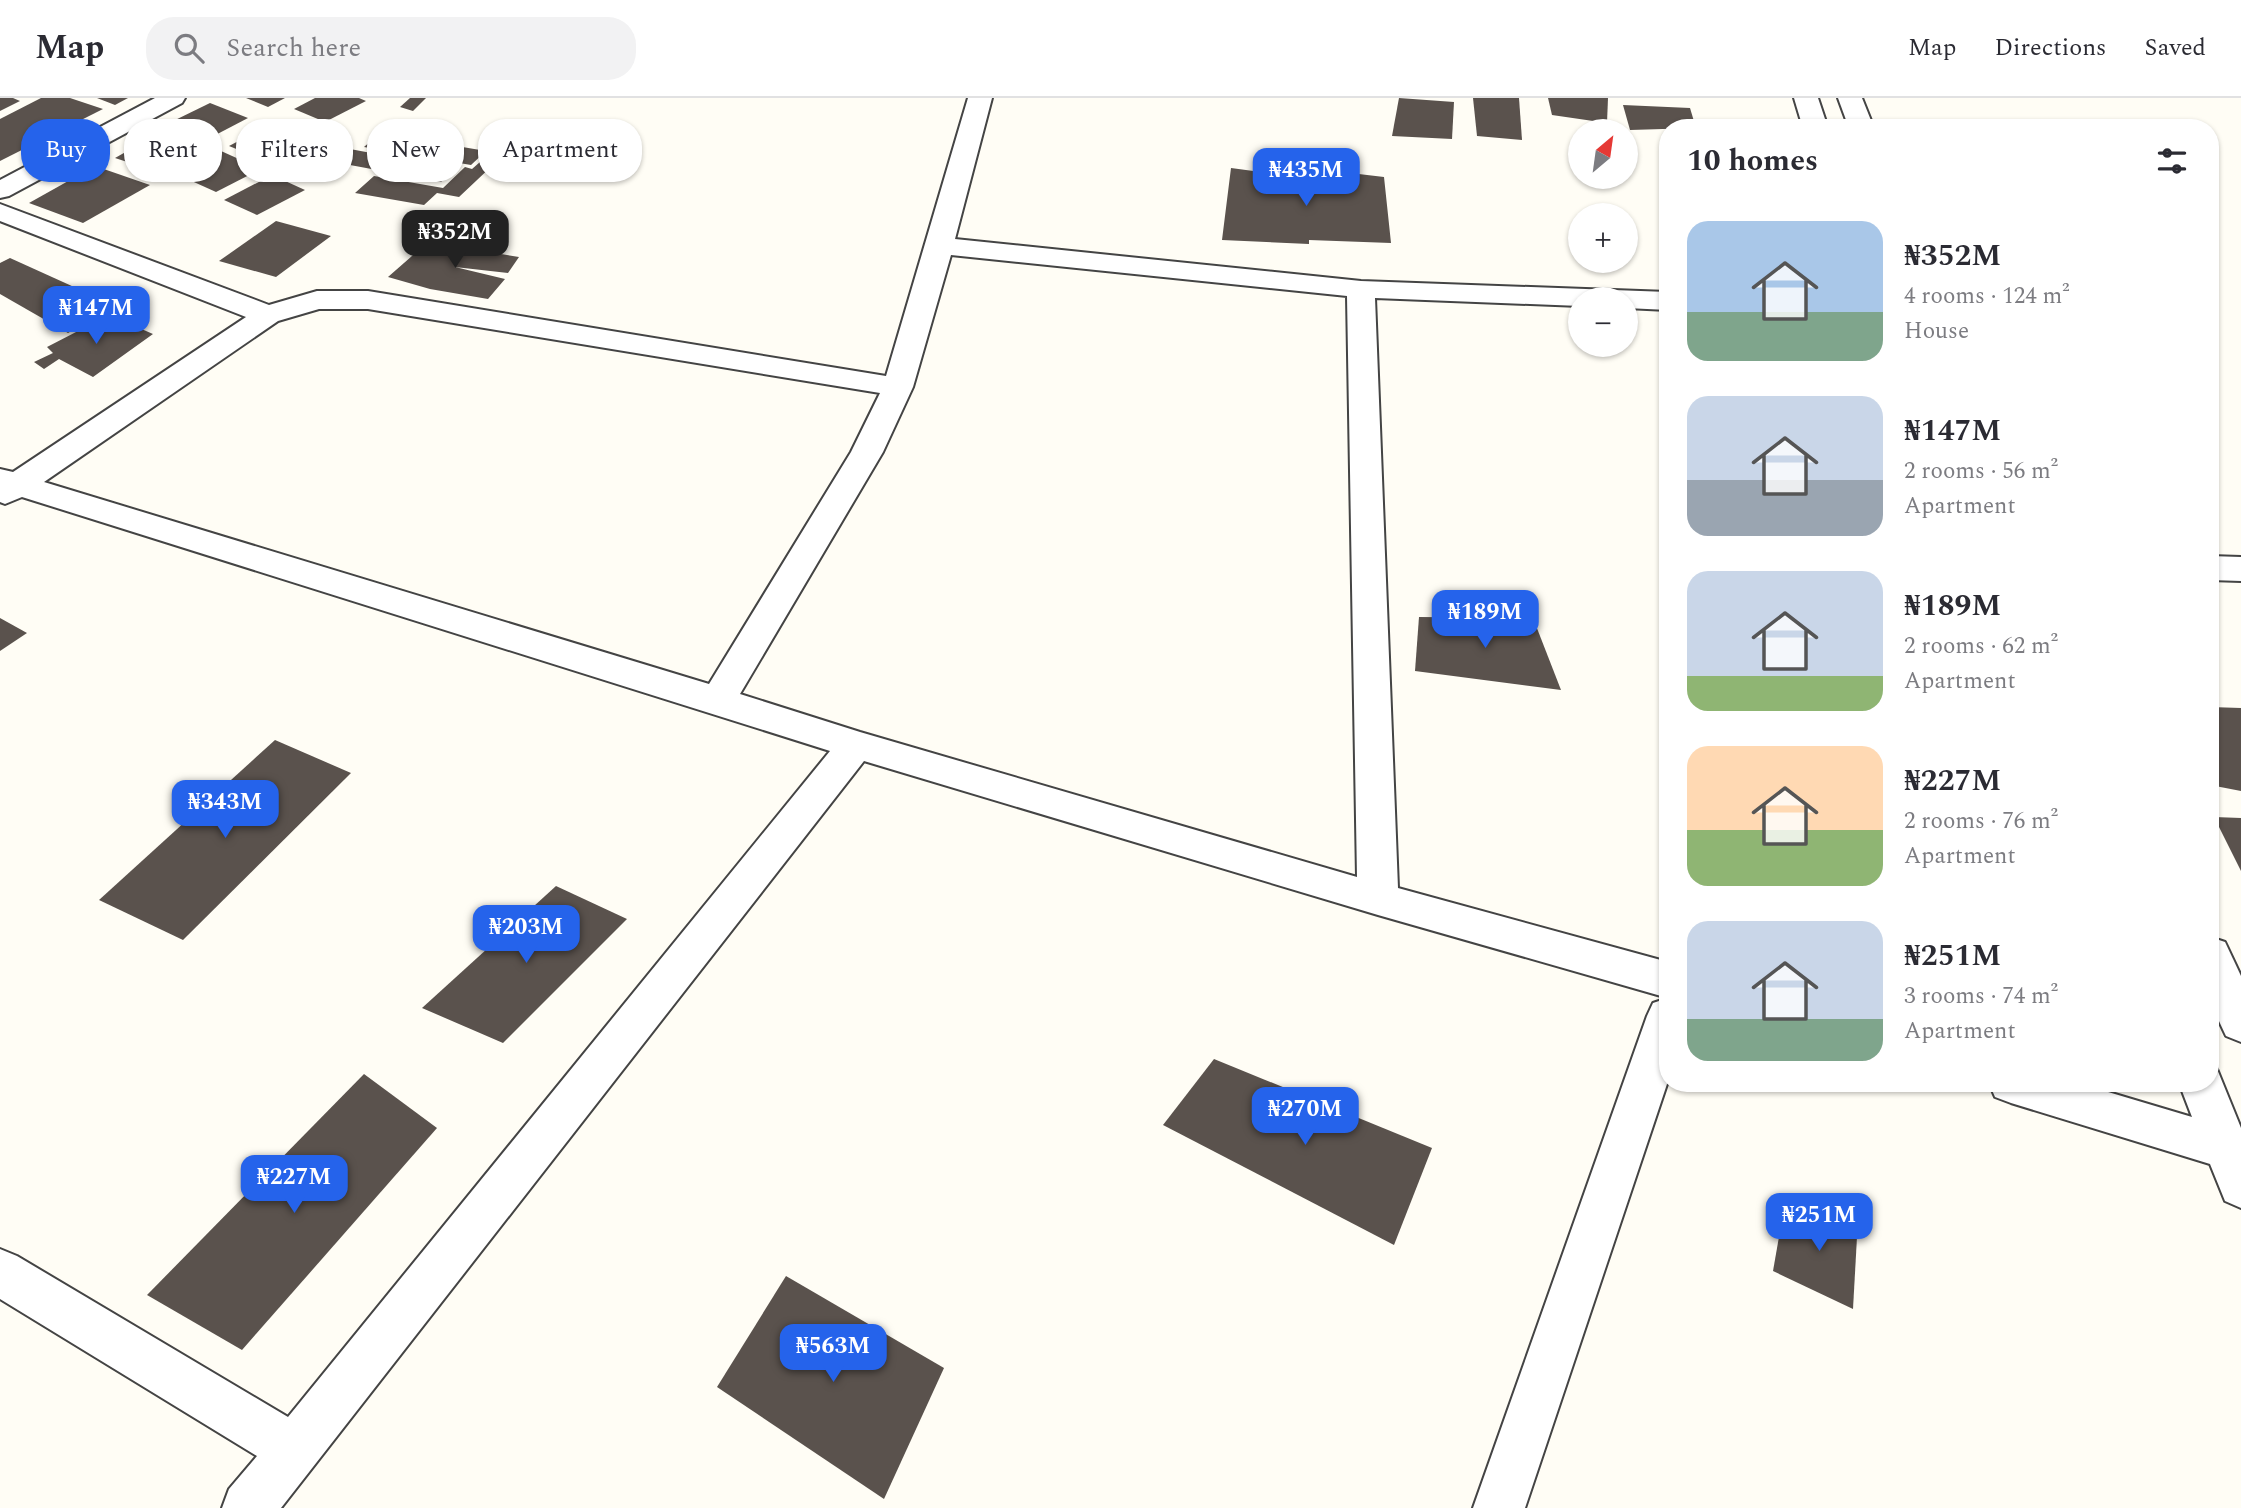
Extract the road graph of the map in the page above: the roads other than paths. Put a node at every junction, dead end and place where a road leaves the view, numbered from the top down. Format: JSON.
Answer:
{"nodes":[{"id":1,"x":173,"y":98,"type":"edge"},
{"id":2,"x":980,"y":98,"type":"edge"},
{"id":3,"x":1806,"y":98,"type":"edge"},
{"id":4,"x":1850,"y":98,"type":"edge"},
{"id":5,"x":1813,"y":119,"type":"edge"},
{"id":6,"x":1858,"y":119,"type":"edge"},
{"id":7,"x":0,"y":190,"type":"edge"},
{"id":8,"x":0,"y":212,"type":"edge"},
{"id":9,"x":940,"y":246,"type":"junction"},
{"id":10,"x":1361,"y":289,"type":"junction"},
{"id":11,"x":1659,"y":301,"type":"edge"},
{"id":12,"x":268,"y":315,"type":"junction"},
{"id":13,"x":898,"y":387,"type":"junction"},
{"id":14,"x":6,"y":487,"type":"edge"},
{"id":15,"x":2219,"y":568,"type":"edge"},
{"id":16,"x":2241,"y":569,"type":"edge"},
{"id":17,"x":718,"y":700,"type":"junction"},
{"id":18,"x":856,"y":745,"type":"junction"},
{"id":19,"x":1378,"y":899,"type":"junction"},
{"id":20,"x":2219,"y":974,"type":"edge"},
{"id":21,"x":1659,"y":977,"type":"edge"},
{"id":22,"x":2241,"y":1023,"type":"edge"},
{"id":23,"x":1659,"y":1042,"type":"edge"},
{"id":24,"x":2035,"y":1092,"type":"edge"},
{"id":25,"x":2205,"y":1092,"type":"edge"},
{"id":26,"x":2234,"y":1167,"type":"edge"},
{"id":27,"x":0,"y":1272,"type":"edge"},
{"id":28,"x":295,"y":1450,"type":"junction"},
{"id":29,"x":248,"y":1508,"type":"edge"},
{"id":30,"x":1499,"y":1508,"type":"edge"}],
"edges":[{"from":1,"to":7,"type":"street"},
{"from":2,"to":9,"type":"street"},
{"from":3,"to":5,"type":"street"},
{"from":4,"to":6,"type":"street"},
{"from":8,"to":12,"type":"street"},
{"from":9,"to":10,"type":"street"},
{"from":9,"to":13,"type":"street"},
{"from":10,"to":11,"type":"street"},
{"from":10,"to":19,"type":"street"},
{"from":12,"to":13,"type":"street"},
{"from":12,"to":14,"type":"street"},
{"from":13,"to":17,"type":"street"},
{"from":14,"to":17,"type":"street"},
{"from":15,"to":16,"type":"street"},
{"from":17,"to":18,"type":"street"},
{"from":18,"to":19,"type":"street"},
{"from":18,"to":28,"type":"street"},
{"from":19,"to":21,"type":"street"},
{"from":20,"to":22,"type":"street"},
{"from":23,"to":30,"type":"street"},
{"from":24,"to":26,"type":"street"},
{"from":25,"to":26,"type":"street"},
{"from":27,"to":28,"type":"street"},
{"from":28,"to":29,"type":"street"}]}
